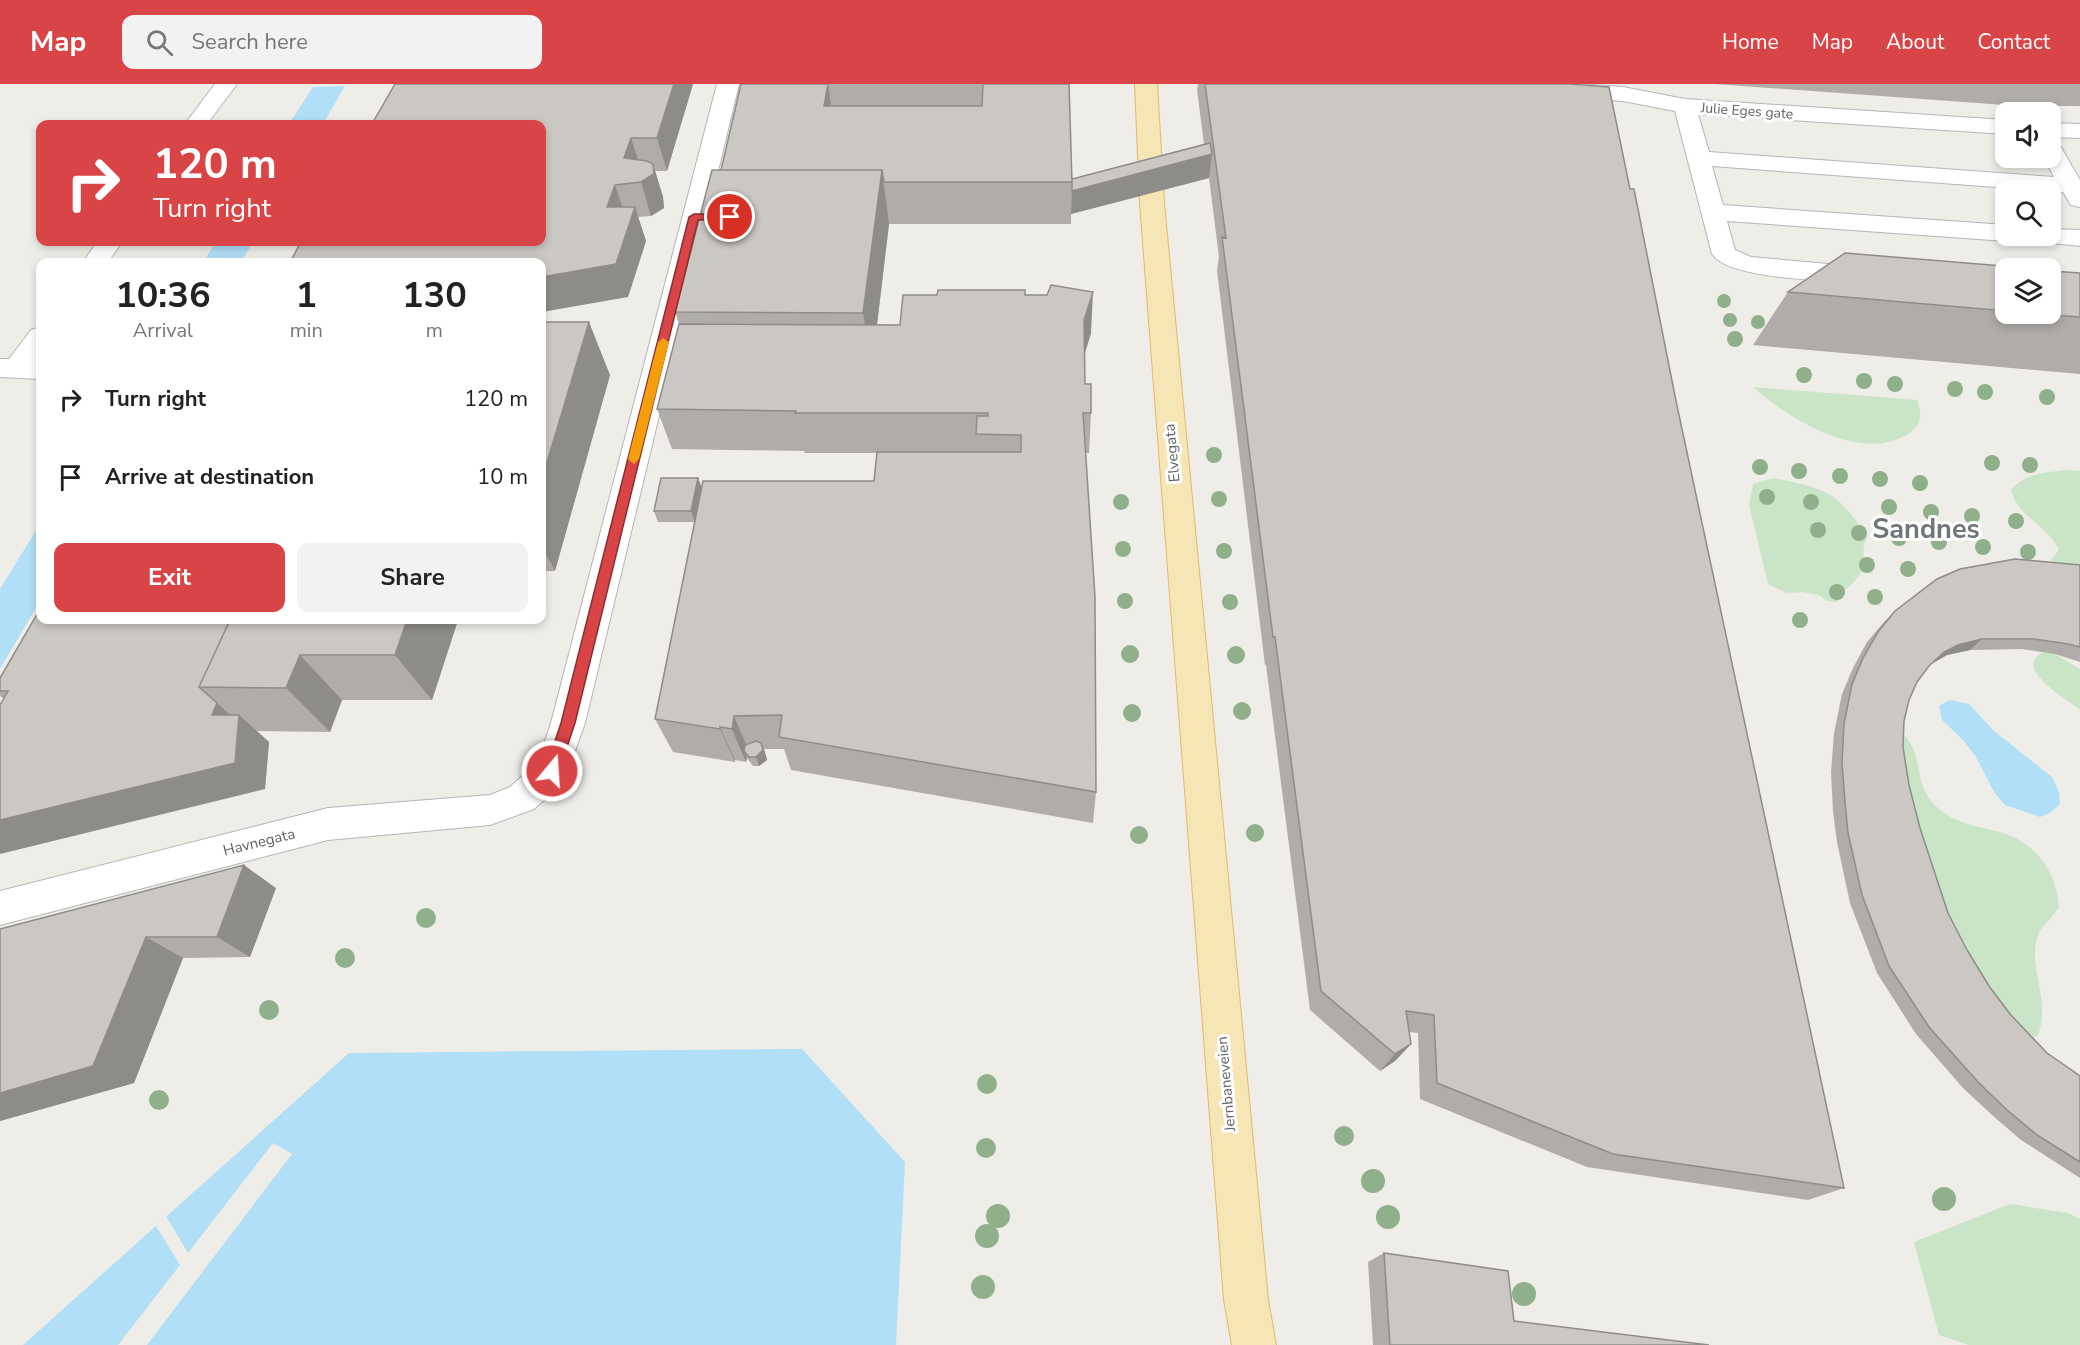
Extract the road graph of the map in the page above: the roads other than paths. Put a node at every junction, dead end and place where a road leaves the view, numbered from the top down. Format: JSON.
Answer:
{"nodes":[{"id":1,"x":226,"y":84,"type":"edge"},
{"id":2,"x":728,"y":84,"type":"edge"},
{"id":3,"x":1146,"y":84,"type":"edge"},
{"id":4,"x":1489,"y":84,"type":"edge"},
{"id":5,"x":1622,"y":89,"type":"edge"},
{"id":6,"x":1685,"y":106,"type":"junction"},
{"id":7,"x":199,"y":120,"type":"edge"},
{"id":8,"x":1995,"y":126,"type":"edge"},
{"id":9,"x":2061,"y":130,"type":"edge"},
{"id":10,"x":2080,"y":131,"type":"edge"},
{"id":11,"x":1699,"y":158,"type":"junction"},
{"id":12,"x":2061,"y":167,"type":"edge"},
{"id":13,"x":2076,"y":194,"type":"edge"},
{"id":14,"x":1712,"y":212,"type":"junction"},
{"id":15,"x":694,"y":217,"type":"junction"},
{"id":16,"x":723,"y":217,"type":"edge"},
{"id":17,"x":1995,"y":232,"type":"edge"},
{"id":18,"x":2061,"y":237,"type":"edge"},
{"id":19,"x":2080,"y":238,"type":"edge"},
{"id":20,"x":1884,"y":277,"type":"edge"},
{"id":21,"x":36,"y":342,"type":"edge"},
{"id":22,"x":19,"y":369,"type":"edge"},
{"id":23,"x":646,"y":410,"type":"junction"},
{"id":24,"x":675,"y":411,"type":"edge"},
{"id":25,"x":1204,"y":822,"type":"joint"},
{"id":26,"x":0,"y":908,"type":"edge"},
{"id":27,"x":1254,"y":1345,"type":"edge"}],
"edges":[{"from":1,"to":7,"type":"street"},
{"from":2,"to":15,"type":"street"},
{"from":3,"to":25,"type":"main road","name":"Elvegata"},
{"from":4,"to":5,"type":"street","name":"Julie Eges gate"},
{"from":5,"to":6,"type":"street","name":"Julie Eges gate"},
{"from":6,"to":8,"type":"street","name":"Julie Eges gate"},
{"from":6,"to":11,"type":"street"},
{"from":9,"to":10,"type":"street"},
{"from":11,"to":13,"type":"street"},
{"from":11,"to":14,"type":"street"},
{"from":12,"to":13,"type":"street"},
{"from":14,"to":17,"type":"street"},
{"from":14,"to":20,"type":"street"},
{"from":15,"to":16,"type":"street"},
{"from":15,"to":23,"type":"street"},
{"from":18,"to":19,"type":"street"},
{"from":21,"to":22,"type":"street"},
{"from":23,"to":24,"type":"street"},
{"from":23,"to":26,"type":"street","name":"Havnegata"},
{"from":25,"to":27,"type":"main road","name":"Jernbaneveien"}]}
